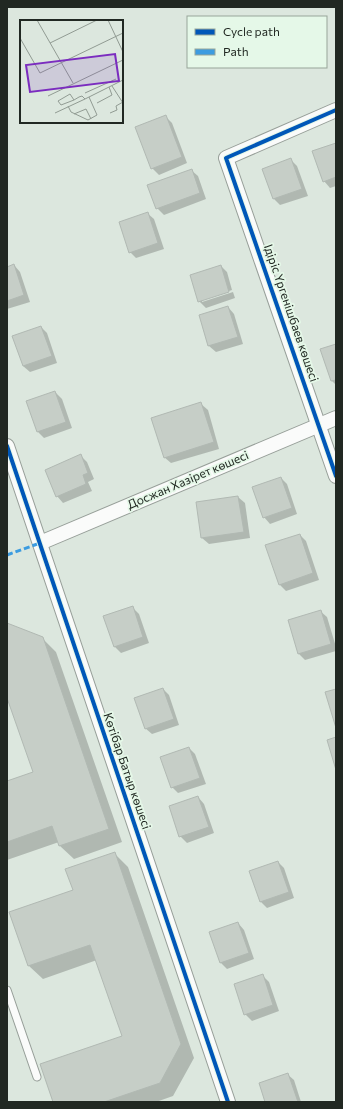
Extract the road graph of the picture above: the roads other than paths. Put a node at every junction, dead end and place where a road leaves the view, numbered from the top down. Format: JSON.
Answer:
{"nodes":[{"id":1,"x":336,"y":110,"type":"edge"},
{"id":2,"x":336,"y":418,"type":"edge"},
{"id":3,"x":319,"y":424,"type":"junction"},
{"id":4,"x":7,"y":446,"type":"edge"},
{"id":5,"x":336,"y":476,"type":"edge"},
{"id":6,"x":40,"y":543,"type":"junction"},
{"id":7,"x":7,"y":990,"type":"edge"},
{"id":8,"x":37,"y":1077,"type":"dead end"},
{"id":9,"x":228,"y":1102,"type":"edge"}],
"edges":[{"from":1,"to":3,"type":"street","name":"Ідіріс Үргенішбаев көшесі"},
{"from":2,"to":3,"type":"street","name":"Досжан Хазірет көшесі"},
{"from":3,"to":5,"type":"street","name":"Ідіріс Үргенішбаев көшесі"},
{"from":3,"to":6,"type":"street","name":"Досжан Хазірет көшесі"},
{"from":4,"to":6,"type":"street","name":"Көтібар Батыр көшесі"},
{"from":6,"to":9,"type":"street","name":"Көтібар Батыр көшесі"},
{"from":7,"to":8,"type":"lane"}]}
